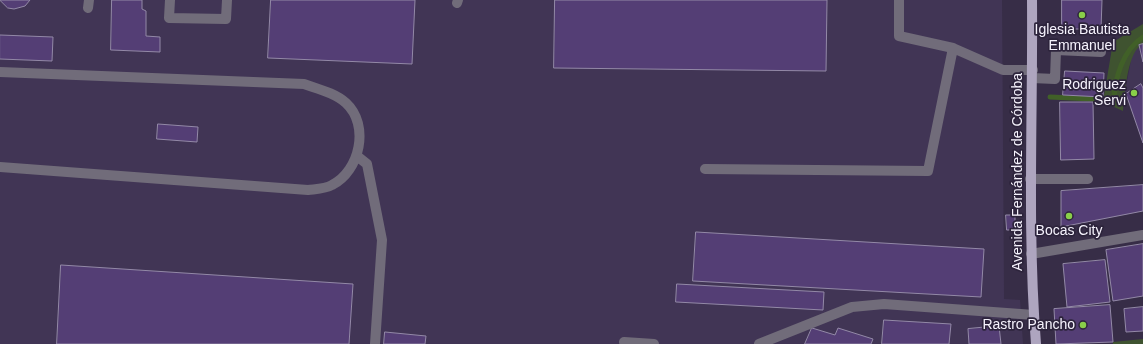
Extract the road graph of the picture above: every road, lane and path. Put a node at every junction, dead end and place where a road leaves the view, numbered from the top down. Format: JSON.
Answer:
{"nodes":[{"id":1,"x":170,"y":0,"type":"edge"},
{"id":2,"x":226,"y":0,"type":"edge"},
{"id":3,"x":899,"y":0,"type":"edge"},
{"id":4,"x":1032,"y":0,"type":"edge"},
{"id":5,"x":953,"y":48,"type":"junction"},
{"id":6,"x":1101,"y":52,"type":"dead end"},
{"id":7,"x":0,"y":72,"type":"edge"},
{"id":8,"x":1033,"y":74,"type":"junction"},
{"id":9,"x":357,"y":156,"type":"junction"},
{"id":10,"x":0,"y":167,"type":"edge"},
{"id":11,"x":704,"y":169,"type":"dead end"},
{"id":12,"x":1030,"y":179,"type":"junction"},
{"id":13,"x":1088,"y":179,"type":"dead end"},
{"id":14,"x":1143,"y":235,"type":"edge"},
{"id":15,"x":1031,"y":254,"type":"junction"},
{"id":16,"x":1034,"y":315,"type":"junction"},
{"id":17,"x":624,"y":342,"type":"dead end"},
{"id":18,"x":375,"y":344,"type":"edge"},
{"id":19,"x":654,"y":344,"type":"edge"},
{"id":20,"x":760,"y":344,"type":"edge"},
{"id":21,"x":1036,"y":344,"type":"edge"}],
"edges":[{"from":1,"to":2,"type":"street"},
{"from":3,"to":5,"type":"street"},
{"from":4,"to":8,"type":"main road","name":"Avenida Fernández de Córdoba"},
{"from":5,"to":8,"type":"street"},
{"from":5,"to":11,"type":"street"},
{"from":6,"to":8,"type":"street"},
{"from":7,"to":9,"type":"street"},
{"from":8,"to":12,"type":"main road","name":"Avenida Fernández de Córdoba"},
{"from":9,"to":10,"type":"street"},
{"from":9,"to":18,"type":"street"},
{"from":12,"to":13,"type":"street"},
{"from":12,"to":15,"type":"main road","name":"Avenida Fernández de Córdoba"},
{"from":14,"to":15,"type":"street"},
{"from":15,"to":16,"type":"main road","name":"Avenida Fernández de Córdoba"},
{"from":16,"to":20,"type":"street"},
{"from":16,"to":21,"type":"main road","name":"Avenida Fernández de Córdoba"},
{"from":17,"to":19,"type":"street"}]}
